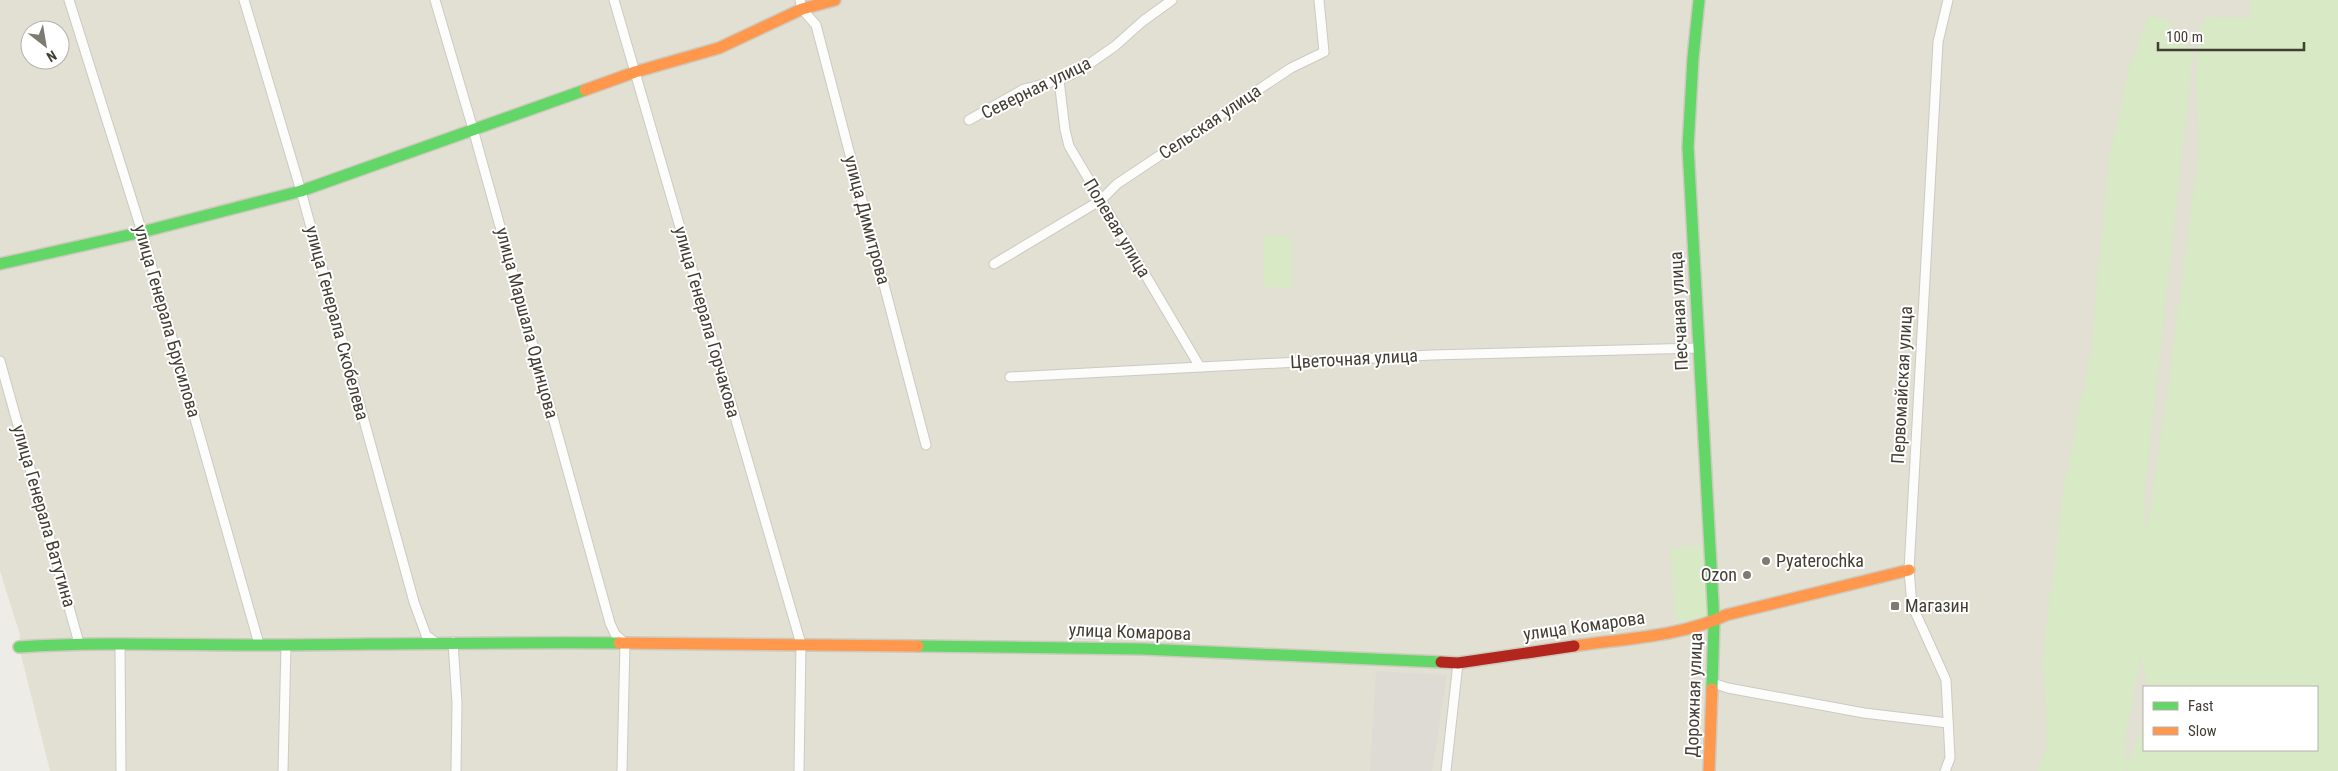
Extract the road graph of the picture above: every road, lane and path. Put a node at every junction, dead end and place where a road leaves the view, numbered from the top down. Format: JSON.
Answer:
{"nodes":[{"id":1,"x":69,"y":0,"type":"edge"},
{"id":2,"x":244,"y":0,"type":"edge"},
{"id":3,"x":436,"y":0,"type":"edge"},
{"id":4,"x":614,"y":0,"type":"edge"},
{"id":5,"x":835,"y":0,"type":"edge"},
{"id":6,"x":1172,"y":0,"type":"edge"},
{"id":7,"x":1319,"y":0,"type":"edge"},
{"id":8,"x":1699,"y":0,"type":"edge"},
{"id":9,"x":1948,"y":0,"type":"edge"},
{"id":10,"x":801,"y":4,"type":"edge"},
{"id":11,"x":635,"y":72,"type":"junction"},
{"id":12,"x":1059,"y":80,"type":"junction"},
{"id":13,"x":969,"y":120,"type":"dead end"},
{"id":14,"x":473,"y":129,"type":"junction"},
{"id":15,"x":301,"y":191,"type":"junction"},
{"id":16,"x":1101,"y":200,"type":"junction"},
{"id":17,"x":142,"y":232,"type":"junction"},
{"id":18,"x":0,"y":264,"type":"edge"},
{"id":19,"x":994,"y":264,"type":"dead end"},
{"id":20,"x":1699,"y":348,"type":"junction"},
{"id":21,"x":0,"y":361,"type":"edge"},
{"id":22,"x":1200,"y":366,"type":"junction"},
{"id":23,"x":1010,"y":377,"type":"dead end"},
{"id":24,"x":926,"y":444,"type":"dead end"},
{"id":25,"x":1910,"y":570,"type":"junction"},
{"id":26,"x":1714,"y":621,"type":"junction"},
{"id":27,"x":435,"y":642,"type":"junction"},
{"id":28,"x":453,"y":642,"type":"junction"},
{"id":29,"x":79,"y":643,"type":"junction"},
{"id":30,"x":624,"y":643,"type":"junction"},
{"id":31,"x":120,"y":644,"type":"junction"},
{"id":32,"x":260,"y":644,"type":"junction"},
{"id":33,"x":801,"y":644,"type":"junction"},
{"id":34,"x":286,"y":645,"type":"junction"},
{"id":35,"x":20,"y":647,"type":"dead end"},
{"id":36,"x":1458,"y":662,"type":"junction"},
{"id":37,"x":1712,"y":683,"type":"junction"},
{"id":38,"x":1948,"y":723,"type":"junction"},
{"id":39,"x":121,"y":771,"type":"edge"},
{"id":40,"x":283,"y":771,"type":"edge"},
{"id":41,"x":456,"y":771,"type":"edge"},
{"id":42,"x":622,"y":771,"type":"edge"},
{"id":43,"x":799,"y":771,"type":"edge"},
{"id":44,"x":1446,"y":771,"type":"edge"},
{"id":45,"x":1709,"y":771,"type":"edge"},
{"id":46,"x":1945,"y":771,"type":"edge"}],
"edges":[{"from":1,"to":17,"type":"street","name":"улица Генерала Брусилова"},
{"from":2,"to":15,"type":"street","name":"улица Генерала Скобелева"},
{"from":3,"to":14,"type":"street","name":"улица Маршала Одинцова"},
{"from":4,"to":11,"type":"street","name":"улица Генерала Горчакова"},
{"from":5,"to":10,"type":"street"},
{"from":6,"to":12,"type":"street","name":"Северная улица"},
{"from":7,"to":16,"type":"street","name":"Сельская улица"},
{"from":8,"to":20,"type":"street","name":"Песчаная улица"},
{"from":9,"to":25,"type":"street","name":"Первомайская улица"},
{"from":10,"to":11,"type":"street"},
{"from":10,"to":24,"type":"street","name":"улица Димитрова"},
{"from":11,"to":14,"type":"street"},
{"from":11,"to":33,"type":"street","name":"улица Генерала Горчакова"},
{"from":12,"to":13,"type":"street","name":"Северная улица"},
{"from":12,"to":16,"type":"street","name":"Полевая улица"},
{"from":14,"to":15,"type":"street"},
{"from":14,"to":30,"type":"street","name":"улица Маршала Одинцова"},
{"from":15,"to":17,"type":"street"},
{"from":15,"to":27,"type":"street","name":"улица Генерала Скобелева"},
{"from":16,"to":19,"type":"street","name":"Сельская улица"},
{"from":16,"to":22,"type":"street","name":"Полевая улица"},
{"from":17,"to":18,"type":"street"},
{"from":17,"to":32,"type":"street","name":"улица Генерала Брусилова"},
{"from":20,"to":22,"type":"street","name":"Цветочная улица"},
{"from":20,"to":26,"type":"street","name":"Песчаная улица"},
{"from":21,"to":29,"type":"street","name":"улица Генерала Ватутина"},
{"from":22,"to":23,"type":"street","name":"Цветочная улица"},
{"from":25,"to":26,"type":"street"},
{"from":25,"to":38,"type":"street","name":"Первомайская улица"},
{"from":26,"to":36,"type":"street","name":"улица Комарова"},
{"from":26,"to":37,"type":"street","name":"Дорожная улица"},
{"from":27,"to":28,"type":"street","name":"улица Комарова"},
{"from":27,"to":34,"type":"street","name":"улица Комарова"},
{"from":28,"to":30,"type":"street","name":"улица Комарова"},
{"from":28,"to":41,"type":"street"},
{"from":29,"to":31,"type":"street","name":"улица Комарова"},
{"from":29,"to":35,"type":"street","name":"улица Комарова"},
{"from":30,"to":33,"type":"street","name":"улица Комарова"},
{"from":30,"to":42,"type":"street"},
{"from":31,"to":32,"type":"street","name":"улица Комарова"},
{"from":31,"to":39,"type":"street"},
{"from":32,"to":34,"type":"street","name":"улица Комарова"},
{"from":33,"to":36,"type":"street","name":"улица Комарова"},
{"from":33,"to":43,"type":"street"},
{"from":34,"to":40,"type":"street"},
{"from":36,"to":44,"type":"street"},
{"from":37,"to":38,"type":"street"},
{"from":37,"to":45,"type":"street","name":"Дорожная улица"},
{"from":38,"to":46,"type":"street","name":"Первомайская улица"}]}
